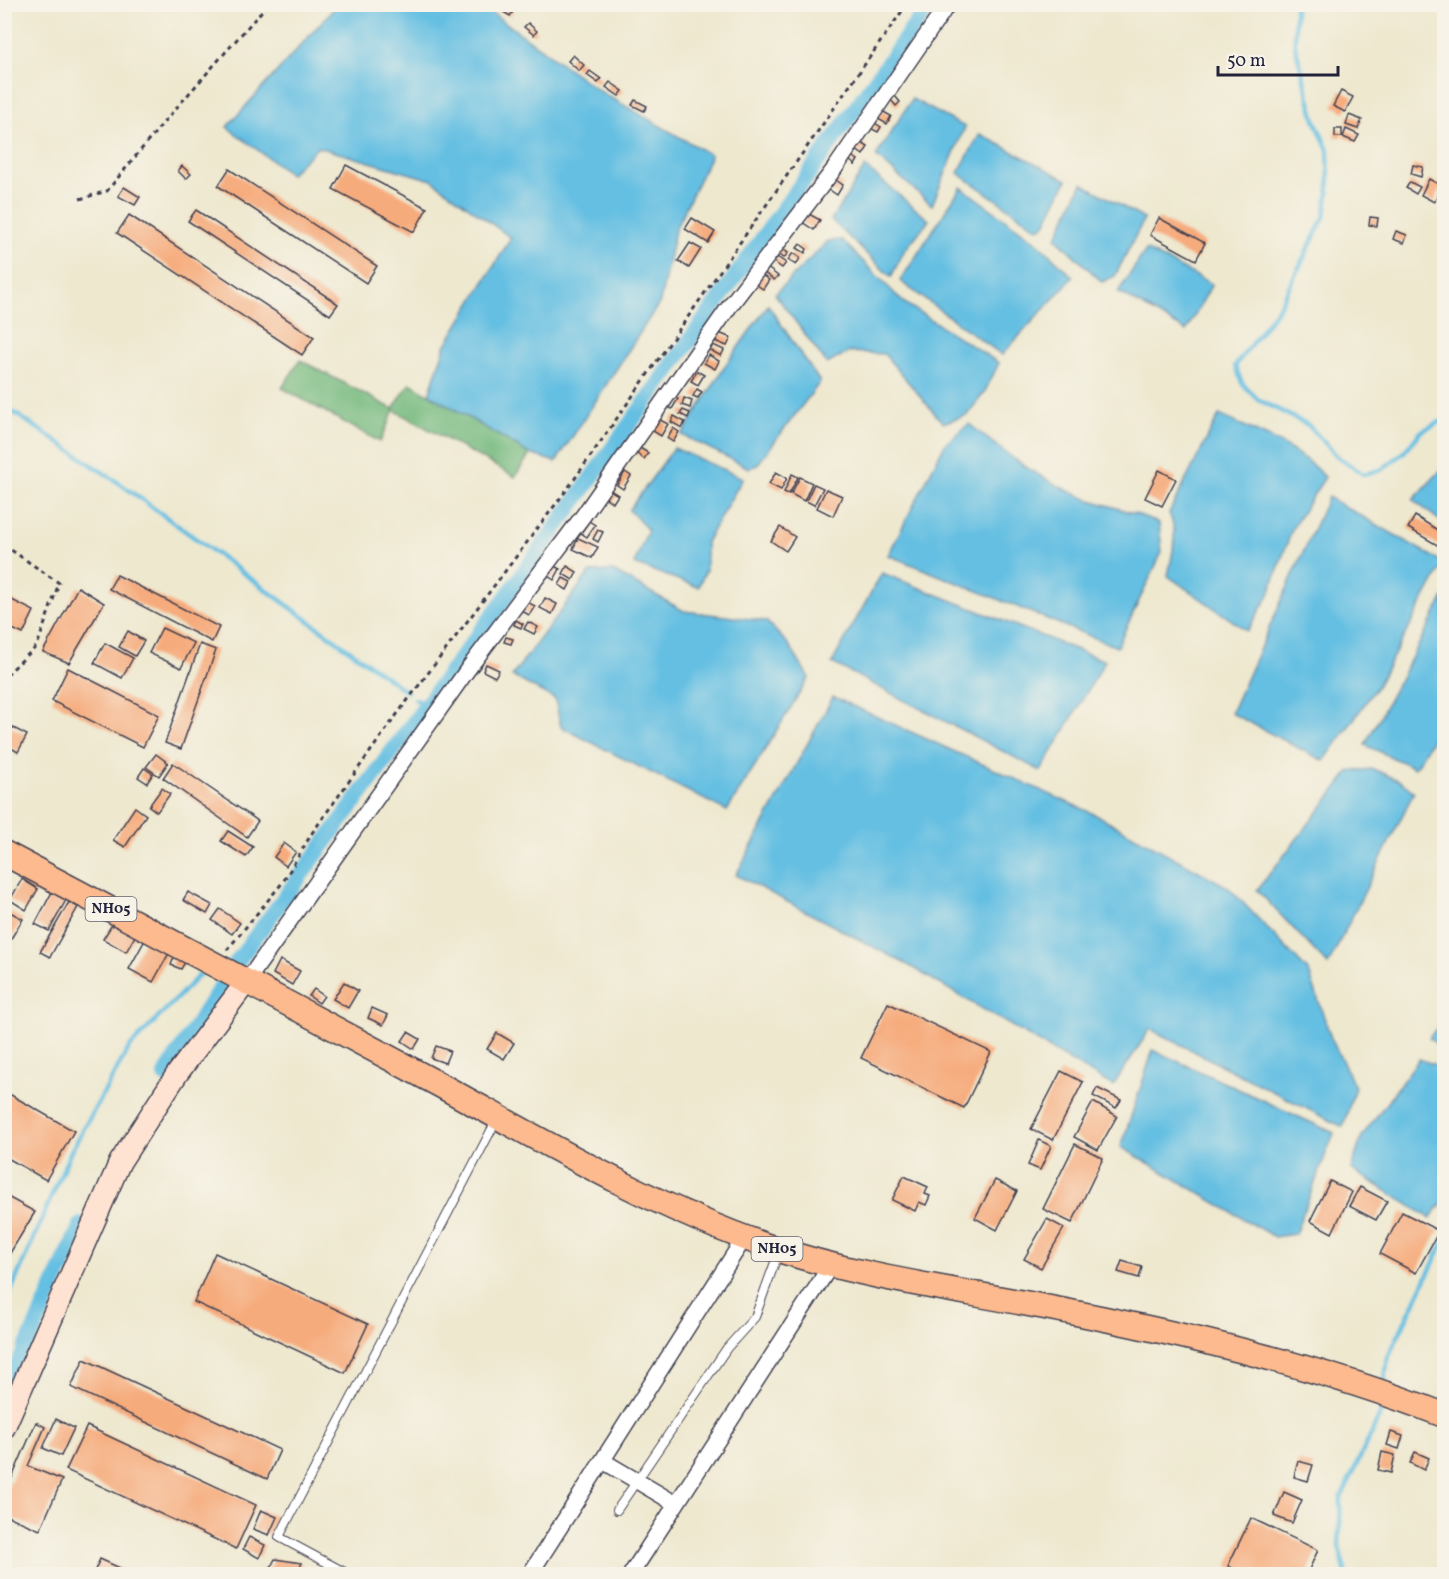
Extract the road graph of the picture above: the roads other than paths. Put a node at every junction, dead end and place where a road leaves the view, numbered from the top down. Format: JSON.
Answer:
{"nodes":[{"id":1,"x":948,"y":4,"type":"edge"},
{"id":2,"x":4,"y":853,"type":"edge"},
{"id":3,"x":228,"y":971,"type":"junction"},
{"id":4,"x":498,"y":1117,"type":"junction"},
{"id":5,"x":746,"y":1237,"type":"junction"},
{"id":6,"x":780,"y":1250,"type":"junction"},
{"id":7,"x":831,"y":1265,"type":"junction"},
{"id":8,"x":1444,"y":1415,"type":"edge"},
{"id":9,"x":4,"y":1428,"type":"edge"},
{"id":10,"x":603,"y":1461,"type":"junction"},
{"id":11,"x":636,"y":1481,"type":"junction"},
{"id":12,"x":676,"y":1504,"type":"junction"},
{"id":13,"x":617,"y":1510,"type":"dead end"},
{"id":14,"x":348,"y":1575,"type":"edge"},
{"id":15,"x":530,"y":1575,"type":"edge"},
{"id":16,"x":631,"y":1575,"type":"edge"}],
"edges":[{"from":1,"to":3,"type":"street"},
{"from":2,"to":3,"type":"main road","number":"NH05"},
{"from":3,"to":4,"type":"main road","number":"NH05"},
{"from":3,"to":9,"type":"street"},
{"from":4,"to":5,"type":"main road","number":"NH05"},
{"from":4,"to":14,"type":"lane"},
{"from":5,"to":6,"type":"main road","number":"NH05"},
{"from":5,"to":10,"type":"street"},
{"from":6,"to":7,"type":"main road","number":"NH05"},
{"from":6,"to":11,"type":"lane"},
{"from":7,"to":8,"type":"main road","number":"NH05"},
{"from":7,"to":12,"type":"street"},
{"from":10,"to":11,"type":"street"},
{"from":10,"to":15,"type":"street"},
{"from":11,"to":12,"type":"street"},
{"from":11,"to":13,"type":"lane"},
{"from":12,"to":16,"type":"street"}]}
